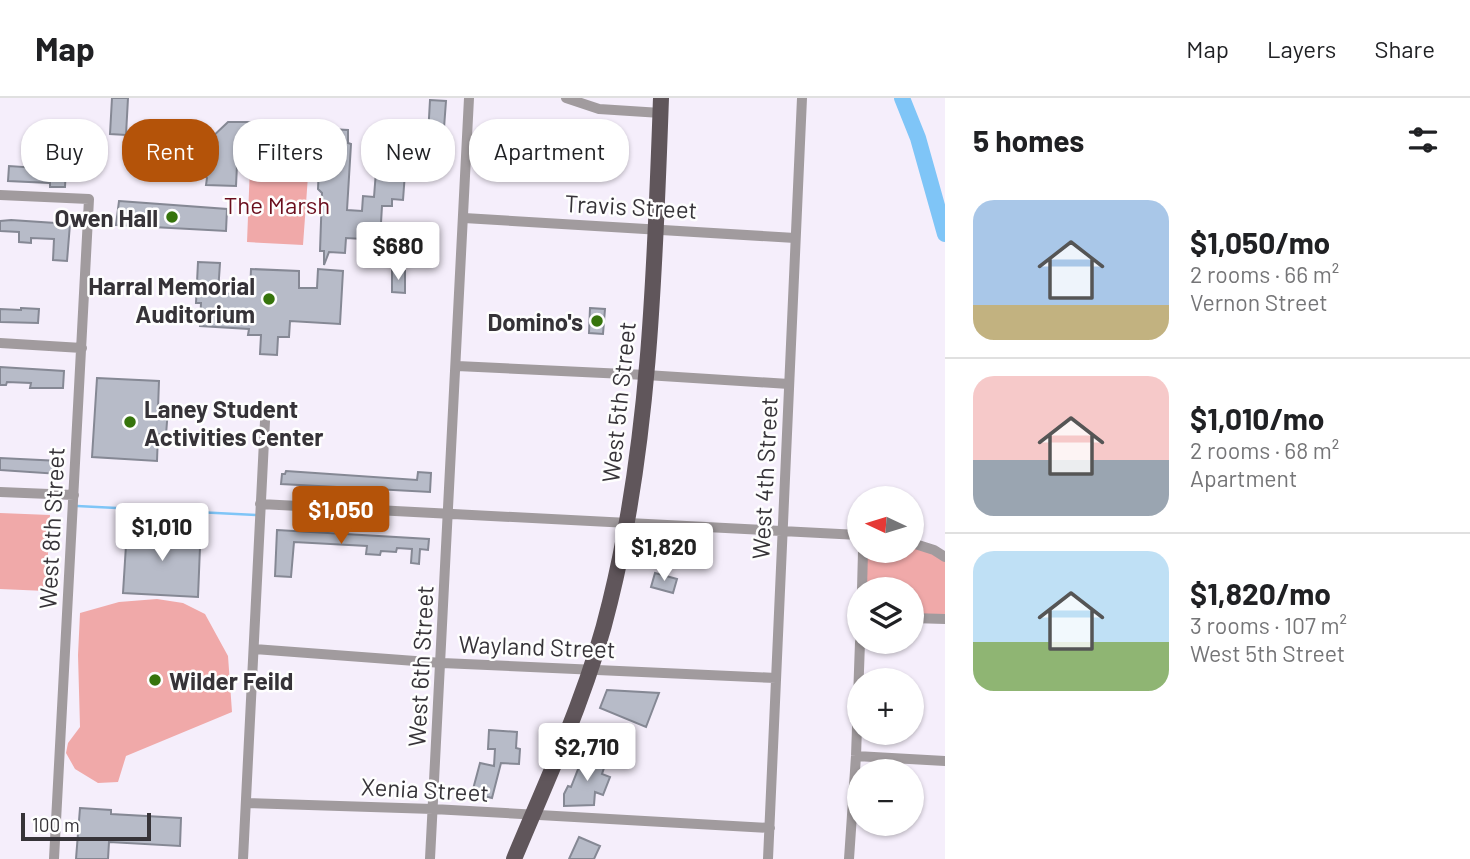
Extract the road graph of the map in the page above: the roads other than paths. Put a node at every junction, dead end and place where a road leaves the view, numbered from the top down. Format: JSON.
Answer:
{"nodes":[{"id":1,"x":469,"y":98,"type":"edge"},
{"id":2,"x":566,"y":98,"type":"edge"},
{"id":3,"x":802,"y":98,"type":"edge"},
{"id":4,"x":661,"y":106,"type":"edge"},
{"id":5,"x":0,"y":195,"type":"edge"},
{"id":6,"x":464,"y":218,"type":"junction"},
{"id":7,"x":655,"y":228,"type":"junction"},
{"id":8,"x":795,"y":238,"type":"junction"},
{"id":9,"x":0,"y":343,"type":"edge"},
{"id":10,"x":82,"y":348,"type":"junction"},
{"id":11,"x":457,"y":366,"type":"junction"},
{"id":12,"x":646,"y":374,"type":"junction"},
{"id":13,"x":789,"y":384,"type":"junction"},
{"id":14,"x":264,"y":421,"type":"dead end"},
{"id":15,"x":0,"y":492,"type":"edge"},
{"id":16,"x":74,"y":495,"type":"junction"},
{"id":17,"x":260,"y":504,"type":"junction"},
{"id":18,"x":449,"y":515,"type":"junction"},
{"id":19,"x":626,"y":523,"type":"junction"},
{"id":20,"x":782,"y":530,"type":"junction"},
{"id":21,"x":847,"y":534,"type":"edge"},
{"id":22,"x":924,"y":547,"type":"edge"},
{"id":23,"x":945,"y":556,"type":"edge"},
{"id":24,"x":924,"y":618,"type":"edge"},
{"id":25,"x":945,"y":619,"type":"edge"},
{"id":26,"x":254,"y":649,"type":"junction"},
{"id":27,"x":860,"y":654,"type":"edge"},
{"id":28,"x":442,"y":663,"type":"junction"},
{"id":29,"x":591,"y":668,"type":"junction"},
{"id":30,"x":776,"y":678,"type":"junction"},
{"id":31,"x":856,"y":756,"type":"junction"},
{"id":32,"x":945,"y":761,"type":"edge"},
{"id":33,"x":247,"y":803,"type":"junction"},
{"id":34,"x":433,"y":809,"type":"junction"},
{"id":35,"x":532,"y":816,"type":"junction"},
{"id":36,"x":770,"y":828,"type":"junction"},
{"id":37,"x":54,"y":859,"type":"edge"},
{"id":38,"x":243,"y":859,"type":"edge"},
{"id":39,"x":430,"y":859,"type":"edge"},
{"id":40,"x":514,"y":859,"type":"edge"},
{"id":41,"x":768,"y":859,"type":"edge"},
{"id":42,"x":849,"y":859,"type":"edge"}],
"edges":[{"from":1,"to":6,"type":"street","name":"West 6th Street"},
{"from":2,"to":4,"type":"street"},
{"from":3,"to":8,"type":"street","name":"West 4th Street"},
{"from":4,"to":7,"type":"main road","name":"West 5th Street"},
{"from":5,"to":10,"type":"street","name":"West 8th Street"},
{"from":6,"to":7,"type":"street","name":"Travis Street"},
{"from":6,"to":11,"type":"street","name":"West 6th Street"},
{"from":7,"to":8,"type":"street","name":"Travis Street"},
{"from":7,"to":12,"type":"main road","name":"West 5th Street"},
{"from":8,"to":13,"type":"street","name":"West 4th Street"},
{"from":9,"to":10,"type":"street"},
{"from":10,"to":16,"type":"street","name":"West 8th Street"},
{"from":11,"to":12,"type":"street"},
{"from":11,"to":18,"type":"street","name":"West 6th Street"},
{"from":12,"to":13,"type":"street"},
{"from":12,"to":19,"type":"main road","name":"West 5th Street"},
{"from":13,"to":20,"type":"street","name":"West 4th Street"},
{"from":14,"to":17,"type":"street"},
{"from":15,"to":16,"type":"street"},
{"from":16,"to":37,"type":"street","name":"West 8th Street"},
{"from":17,"to":18,"type":"street"},
{"from":17,"to":26,"type":"street"},
{"from":18,"to":19,"type":"street"},
{"from":18,"to":28,"type":"street","name":"West 6th Street"},
{"from":19,"to":20,"type":"street"},
{"from":19,"to":29,"type":"main road","name":"West 5th Street"},
{"from":20,"to":21,"type":"street"},
{"from":20,"to":30,"type":"street","name":"West 4th Street"},
{"from":22,"to":23,"type":"street"},
{"from":24,"to":25,"type":"street"},
{"from":26,"to":28,"type":"street","name":"Wayland Street"},
{"from":26,"to":33,"type":"street"},
{"from":27,"to":31,"type":"street"},
{"from":28,"to":29,"type":"street","name":"Wayland Street"},
{"from":28,"to":34,"type":"street","name":"West 6th Street"},
{"from":29,"to":30,"type":"street","name":"Wayland Street"},
{"from":29,"to":35,"type":"main road","name":"West 5th Street"},
{"from":30,"to":36,"type":"street","name":"West 4th Street"},
{"from":31,"to":32,"type":"street"},
{"from":31,"to":42,"type":"street"},
{"from":33,"to":34,"type":"street","name":"Xenia Street"},
{"from":33,"to":38,"type":"street"},
{"from":34,"to":35,"type":"street","name":"Xenia Street"},
{"from":34,"to":39,"type":"street","name":"West 6th Street"},
{"from":35,"to":36,"type":"street","name":"Xenia Street"},
{"from":35,"to":40,"type":"main road","name":"West 5th Street"},
{"from":36,"to":41,"type":"street","name":"West 4th Street"}]}
